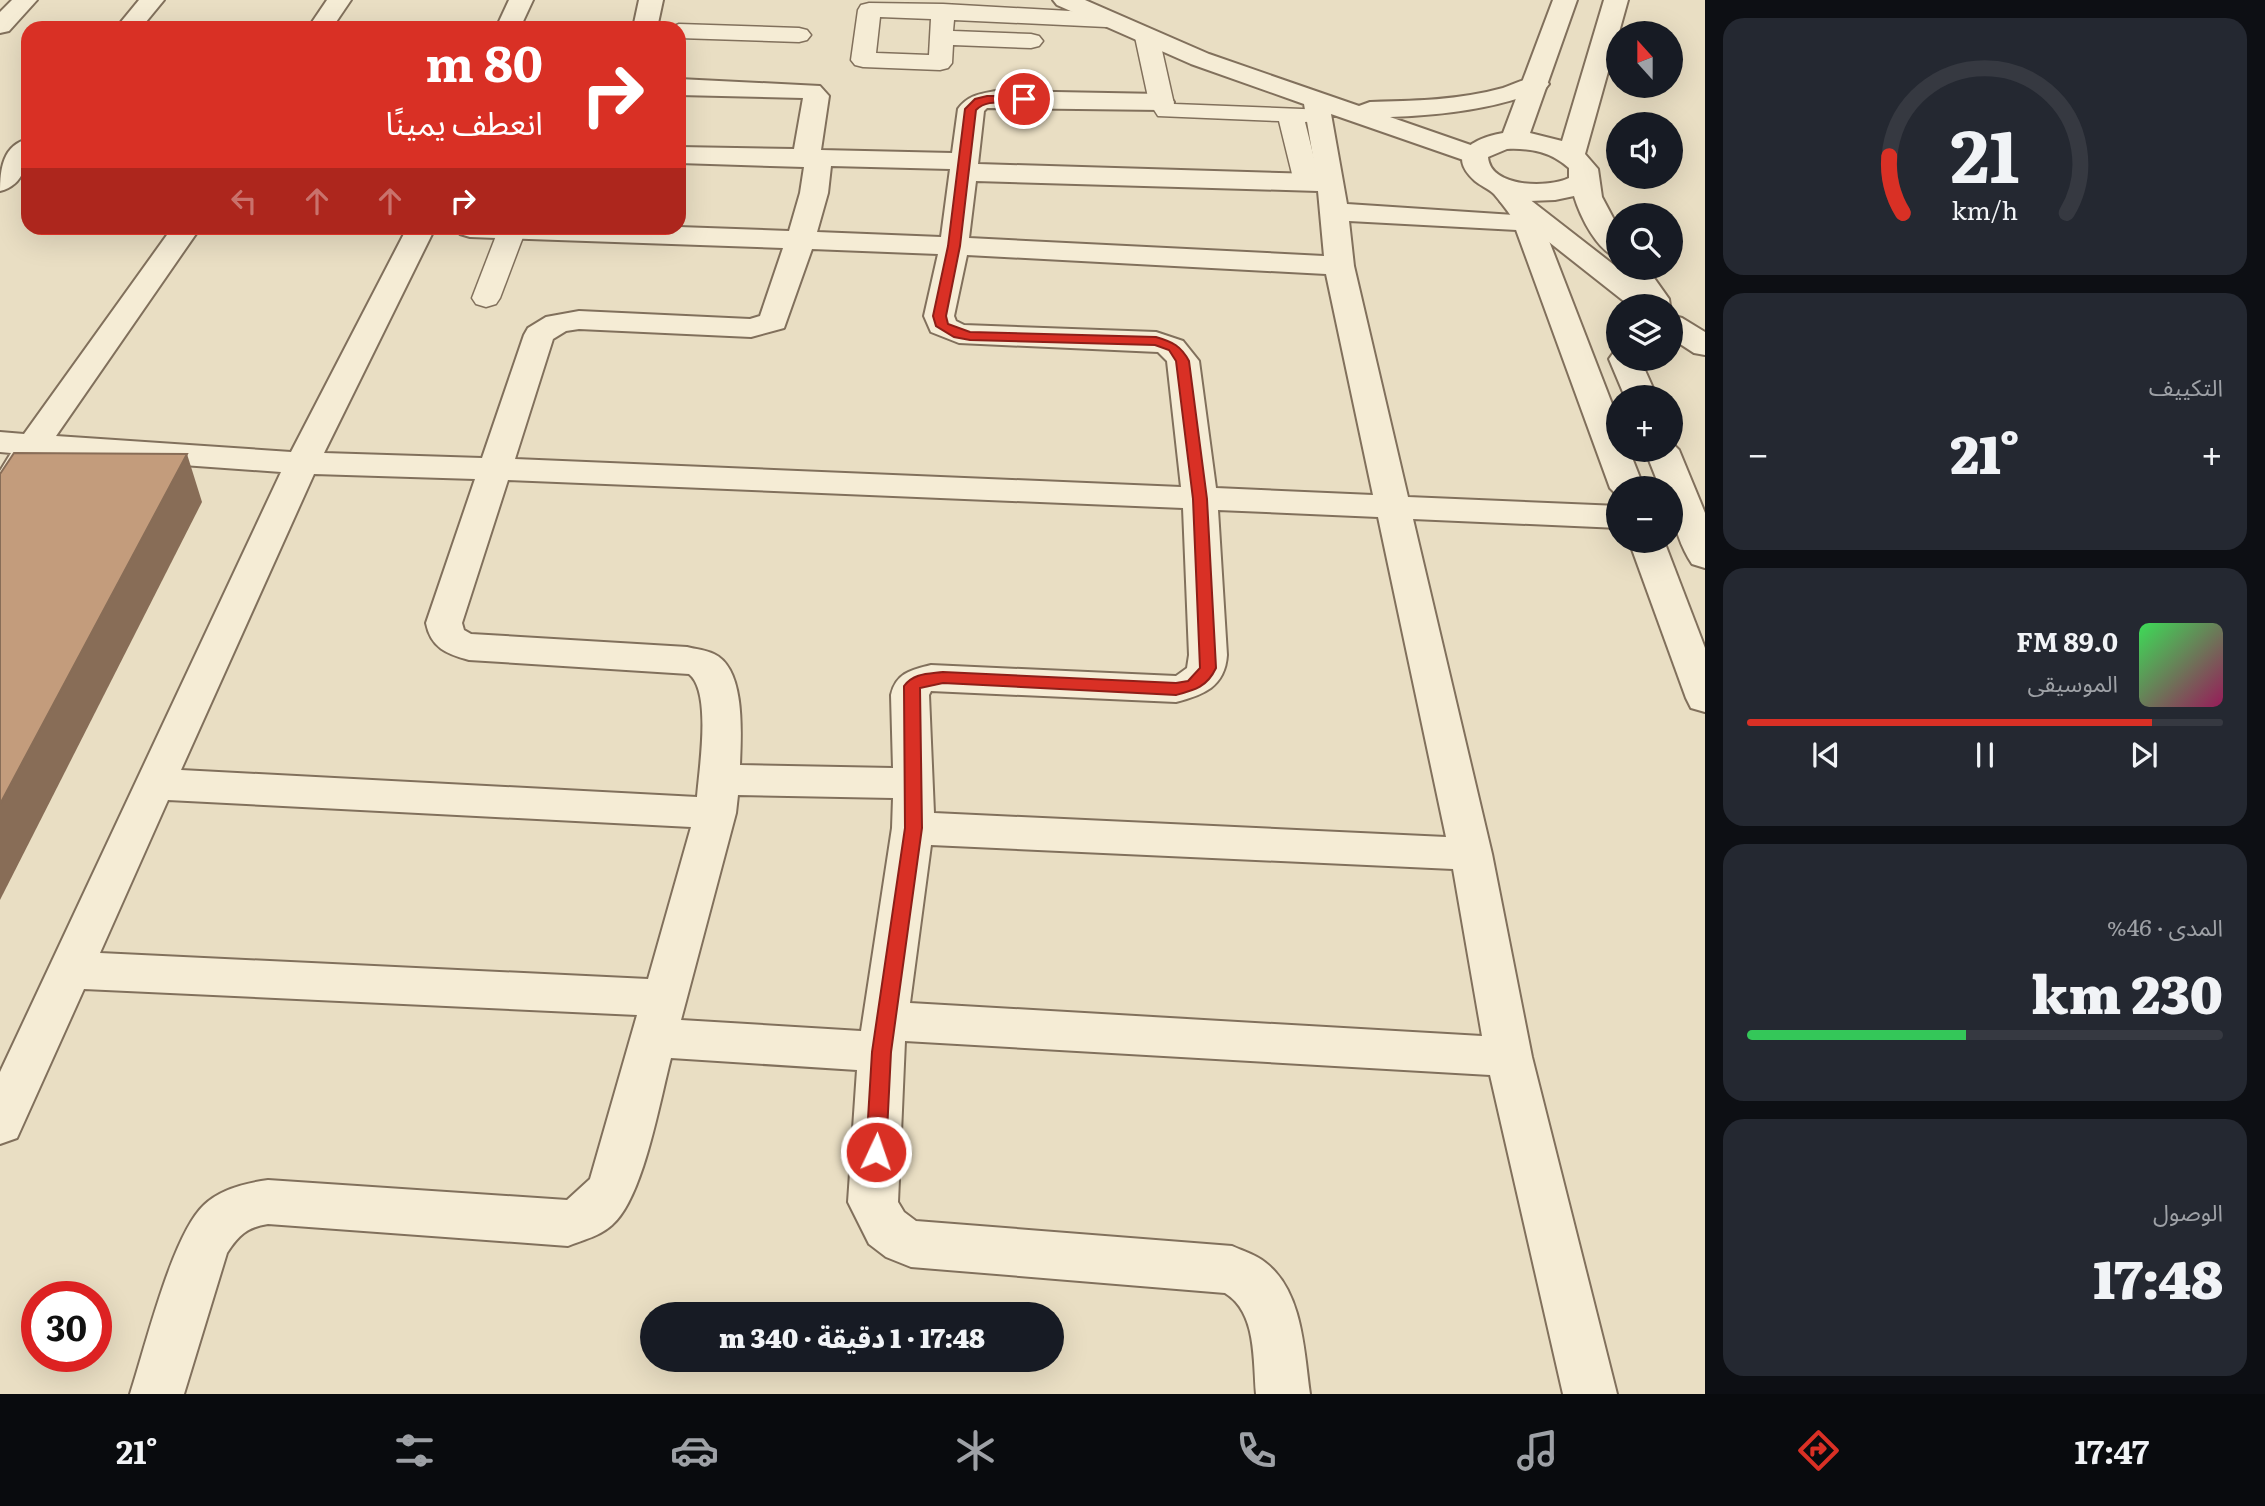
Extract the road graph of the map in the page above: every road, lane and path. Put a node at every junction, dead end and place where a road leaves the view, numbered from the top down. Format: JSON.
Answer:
{"nodes":[{"id":1,"x":26,"y":0,"type":"edge"},
{"id":2,"x":152,"y":0,"type":"edge"},
{"id":3,"x":339,"y":0,"type":"edge"},
{"id":4,"x":521,"y":0,"type":"edge"},
{"id":5,"x":651,"y":0,"type":"edge"},
{"id":6,"x":1065,"y":0,"type":"edge"},
{"id":7,"x":1565,"y":0,"type":"edge"},
{"id":8,"x":1616,"y":0,"type":"edge"},
{"id":9,"x":869,"y":5,"type":"edge"},
{"id":10,"x":943,"y":11,"type":"junction"},
{"id":11,"x":1106,"y":20,"type":"junction"},
{"id":12,"x":134,"y":21,"type":"edge"},
{"id":13,"x":325,"y":21,"type":"edge"},
{"id":14,"x":511,"y":21,"type":"edge"},
{"id":15,"x":646,"y":21,"type":"edge"},
{"id":16,"x":0,"y":26,"type":"edge"},
{"id":17,"x":686,"y":31,"type":"edge"},
{"id":18,"x":799,"y":35,"type":"dead end"},
{"id":19,"x":1147,"y":37,"type":"junction"},
{"id":20,"x":941,"y":38,"type":"junction"},
{"id":21,"x":1056,"y":41,"type":"dead end"},
{"id":22,"x":1536,"y":83,"type":"junction"},
{"id":23,"x":686,"y":87,"type":"edge"},
{"id":24,"x":1161,"y":102,"type":"junction"},
{"id":25,"x":1318,"y":110,"type":"junction"},
{"id":26,"x":1514,"y":141,"type":"junction"},
{"id":27,"x":0,"y":142,"type":"edge"},
{"id":28,"x":21,"y":144,"type":"edge"},
{"id":29,"x":21,"y":154,"type":"edge"},
{"id":30,"x":686,"y":155,"type":"edge"},
{"id":31,"x":1475,"y":156,"type":"junction"},
{"id":32,"x":812,"y":159,"type":"junction"},
{"id":33,"x":1578,"y":165,"type":"junction"},
{"id":34,"x":964,"y":166,"type":"junction"},
{"id":35,"x":0,"y":183,"type":"edge"},
{"id":36,"x":1324,"y":193,"type":"junction"},
{"id":37,"x":1515,"y":204,"type":"junction"},
{"id":38,"x":1606,"y":232,"type":"edge"},
{"id":39,"x":181,"y":235,"type":"edge"},
{"id":40,"x":417,"y":235,"type":"edge"},
{"id":41,"x":510,"y":235,"type":"edge"},
{"id":42,"x":645,"y":235,"type":"edge"},
{"id":43,"x":800,"y":242,"type":"junction"},
{"id":44,"x":954,"y":246,"type":"junction"},
{"id":45,"x":1339,"y":266,"type":"junction"},
{"id":46,"x":1632,"y":294,"type":"edge"},
{"id":47,"x":486,"y":298,"type":"dead end"},
{"id":48,"x":1683,"y":332,"type":"edge"},
{"id":49,"x":1705,"y":346,"type":"edge"},
{"id":50,"x":0,"y":442,"type":"edge"},
{"id":51,"x":34,"y":443,"type":"junction"},
{"id":52,"x":302,"y":463,"type":"junction"},
{"id":53,"x":496,"y":469,"type":"junction"},
{"id":54,"x":1622,"y":476,"type":"edge"},
{"id":55,"x":0,"y":499,"type":"edge"},
{"id":56,"x":1200,"y":499,"type":"junction"},
{"id":57,"x":1394,"y":507,"type":"junction"},
{"id":58,"x":1606,"y":516,"type":"edge"},
{"id":59,"x":1683,"y":523,"type":"edge"},
{"id":60,"x":1651,"y":553,"type":"edge"},
{"id":61,"x":1705,"y":556,"type":"edge"},
{"id":62,"x":1705,"y":698,"type":"edge"},
{"id":63,"x":914,"y":783,"type":"junction"},
{"id":64,"x":157,"y":784,"type":"junction"},
{"id":65,"x":718,"y":796,"type":"junction"},
{"id":66,"x":913,"y":828,"type":"junction"},
{"id":67,"x":1471,"y":854,"type":"junction"},
{"id":68,"x":71,"y":970,"type":"junction"},
{"id":69,"x":660,"y":1018,"type":"junction"},
{"id":70,"x":884,"y":1036,"type":"junction"},
{"id":71,"x":1510,"y":1057,"type":"junction"},
{"id":72,"x":0,"y":1123,"type":"edge"},
{"id":73,"x":156,"y":1394,"type":"edge"},
{"id":74,"x":1283,"y":1394,"type":"edge"},
{"id":75,"x":1590,"y":1394,"type":"edge"}],
"edges":[{"from":1,"to":16,"type":"street"},
{"from":2,"to":12,"type":"street"},
{"from":3,"to":13,"type":"street"},
{"from":4,"to":14,"type":"street"},
{"from":5,"to":15,"type":"street"},
{"from":6,"to":11,"type":"street"},
{"from":7,"to":22,"type":"street"},
{"from":8,"to":33,"type":"street"},
{"from":9,"to":10,"type":"street"},
{"from":9,"to":20,"type":"street"},
{"from":10,"to":11,"type":"street"},
{"from":10,"to":20,"type":"street"},
{"from":11,"to":19,"type":"street"},
{"from":17,"to":18,"type":"street"},
{"from":19,"to":24,"type":"street"},
{"from":19,"to":25,"type":"street"},
{"from":20,"to":21,"type":"street"},
{"from":22,"to":25,"type":"street"},
{"from":22,"to":26,"type":"street"},
{"from":23,"to":32,"type":"street"},
{"from":24,"to":25,"type":"street"},
{"from":24,"to":34,"type":"street"},
{"from":25,"to":31,"type":"street"},
{"from":25,"to":36,"type":"street"},
{"from":26,"to":31,"type":"street"},
{"from":26,"to":33,"type":"street"},
{"from":27,"to":28,"type":"street"},
{"from":29,"to":35,"type":"street"},
{"from":30,"to":32,"type":"street"},
{"from":31,"to":37,"type":"street"},
{"from":32,"to":34,"type":"street"},
{"from":32,"to":43,"type":"street"},
{"from":33,"to":37,"type":"street"},
{"from":33,"to":38,"type":"street"},
{"from":34,"to":36,"type":"street"},
{"from":34,"to":44,"type":"street"},
{"from":36,"to":37,"type":"street"},
{"from":36,"to":45,"type":"street"},
{"from":37,"to":46,"type":"street"},
{"from":37,"to":54,"type":"street"},
{"from":39,"to":51,"type":"street"},
{"from":40,"to":52,"type":"street"},
{"from":41,"to":47,"type":"street"},
{"from":42,"to":43,"type":"street"},
{"from":43,"to":44,"type":"street"},
{"from":43,"to":53,"type":"street"},
{"from":44,"to":45,"type":"street"},
{"from":44,"to":56,"type":"street"},
{"from":45,"to":57,"type":"street"},
{"from":48,"to":49,"type":"street"},
{"from":50,"to":51,"type":"street"},
{"from":51,"to":52,"type":"street"},
{"from":51,"to":55,"type":"street"},
{"from":52,"to":53,"type":"street"},
{"from":52,"to":64,"type":"street"},
{"from":53,"to":56,"type":"street"},
{"from":53,"to":65,"type":"street"},
{"from":56,"to":57,"type":"street"},
{"from":56,"to":63,"type":"street"},
{"from":57,"to":58,"type":"street"},
{"from":57,"to":67,"type":"street"},
{"from":59,"to":61,"type":"street"},
{"from":60,"to":62,"type":"street"},
{"from":63,"to":65,"type":"street"},
{"from":63,"to":66,"type":"street"},
{"from":64,"to":65,"type":"street"},
{"from":64,"to":68,"type":"street"},
{"from":65,"to":69,"type":"street"},
{"from":66,"to":67,"type":"street"},
{"from":66,"to":70,"type":"street"},
{"from":67,"to":71,"type":"street"},
{"from":68,"to":69,"type":"street"},
{"from":68,"to":72,"type":"street"},
{"from":69,"to":70,"type":"street"},
{"from":69,"to":73,"type":"street"},
{"from":70,"to":71,"type":"street"},
{"from":70,"to":74,"type":"street"},
{"from":71,"to":75,"type":"street"}]}
